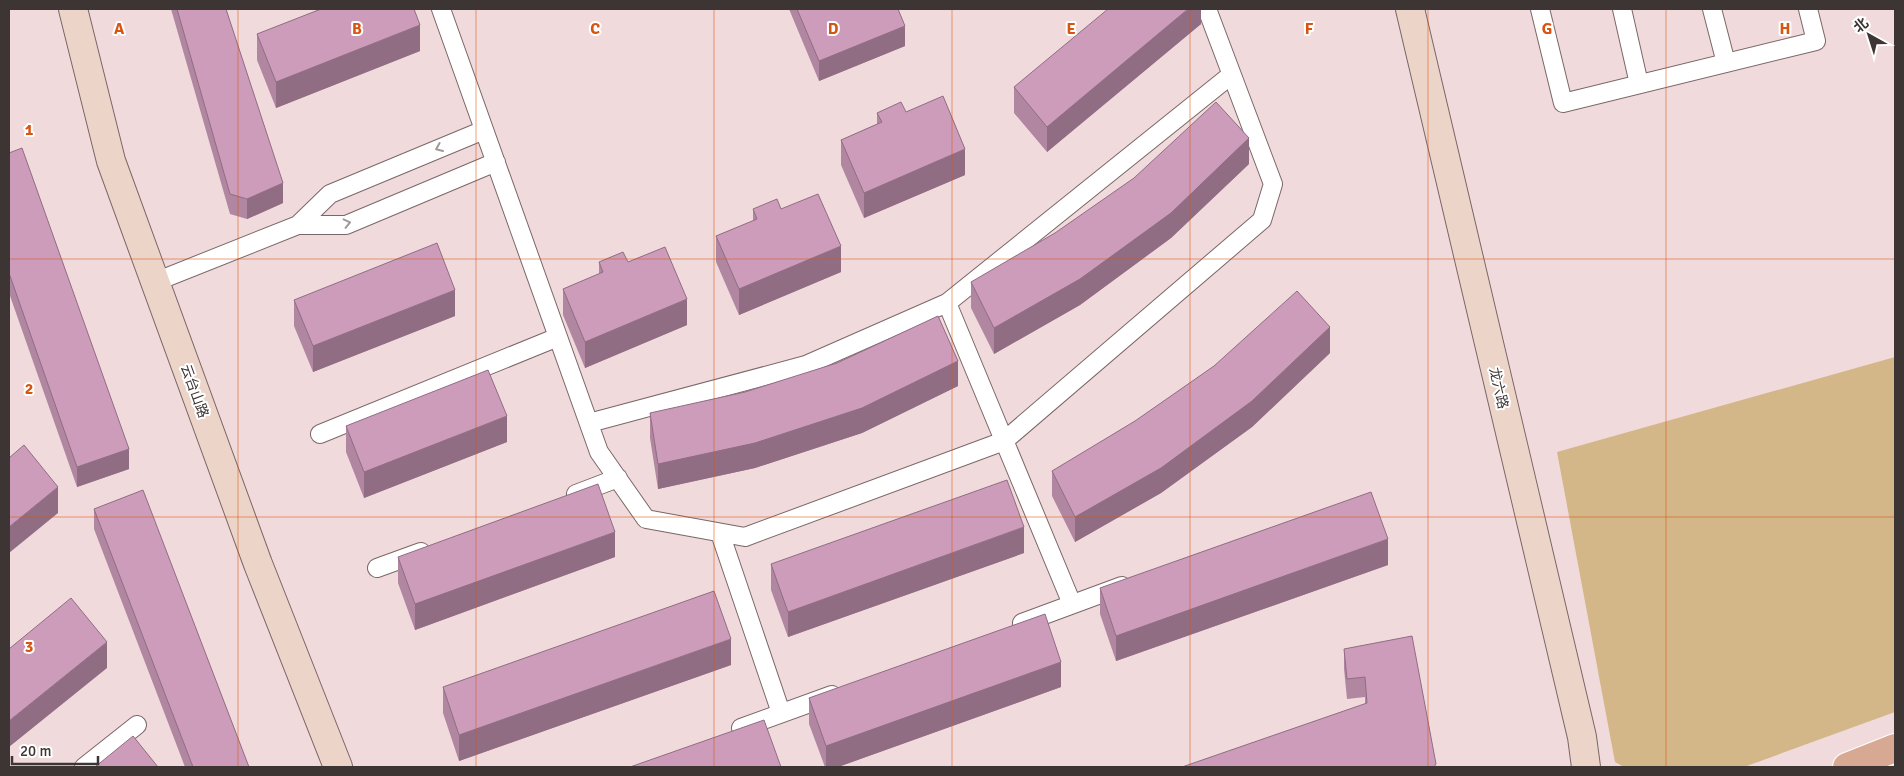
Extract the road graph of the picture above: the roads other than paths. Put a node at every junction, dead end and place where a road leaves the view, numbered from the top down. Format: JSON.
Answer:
{"nodes":[{"id":1,"x":73,"y":9,"type":"edge"},
{"id":2,"x":441,"y":9,"type":"edge"},
{"id":3,"x":1207,"y":9,"type":"edge"},
{"id":4,"x":1410,"y":9,"type":"edge"},
{"id":5,"x":1540,"y":9,"type":"edge"},
{"id":6,"x":1622,"y":9,"type":"edge"},
{"id":7,"x":1712,"y":9,"type":"edge"},
{"id":8,"x":1808,"y":9,"type":"edge"},
{"id":9,"x":1726,"y":63,"type":"junction"},
{"id":10,"x":1231,"y":75,"type":"junction"},
{"id":11,"x":1640,"y":84,"type":"junction"},
{"id":12,"x":484,"y":130,"type":"junction"},
{"id":13,"x":496,"y":162,"type":"junction"},
{"id":14,"x":298,"y":225,"type":"junction"},
{"id":15,"x":155,"y":282,"type":"junction"},
{"id":16,"x":947,"y":303,"type":"junction"},
{"id":17,"x":558,"y":338,"type":"junction"},
{"id":18,"x":589,"y":423,"type":"junction"},
{"id":19,"x":320,"y":434,"type":"dead end"},
{"id":20,"x":1004,"y":440,"type":"junction"},
{"id":21,"x":618,"y":478,"type":"junction"},
{"id":22,"x":562,"y":499,"type":"edge"},
{"id":23,"x":720,"y":533,"type":"junction"},
{"id":24,"x":432,"y":547,"type":"edge"},
{"id":25,"x":377,"y":568,"type":"dead end"},
{"id":26,"x":1136,"y":580,"type":"edge"},
{"id":27,"x":1072,"y":604,"type":"junction"},
{"id":28,"x":1008,"y":628,"type":"edge"},
{"id":29,"x":845,"y":690,"type":"edge"},
{"id":30,"x":781,"y":714,"type":"junction"},
{"id":31,"x":137,"y":725,"type":"dead end"},
{"id":32,"x":728,"y":734,"type":"edge"},
{"id":33,"x":1895,"y":748,"type":"edge"},
{"id":34,"x":84,"y":767,"type":"edge"},
{"id":35,"x":338,"y":767,"type":"edge"},
{"id":36,"x":1586,"y":767,"type":"edge"},
{"id":37,"x":1847,"y":767,"type":"edge"}],
"edges":[{"from":1,"to":15,"type":"street","name":"云台山路"},
{"from":2,"to":12,"type":"lane"},
{"from":3,"to":10,"type":"lane"},
{"from":4,"to":36,"type":"street","name":"龙六路"},
{"from":5,"to":11,"type":"lane"},
{"from":6,"to":11,"type":"lane"},
{"from":7,"to":9,"type":"lane"},
{"from":8,"to":9,"type":"lane"},
{"from":9,"to":11,"type":"lane"},
{"from":10,"to":16,"type":"lane"},
{"from":10,"to":20,"type":"lane"},
{"from":12,"to":13,"type":"lane"},
{"from":12,"to":14,"type":"lane","one_way":true},
{"from":14,"to":13,"type":"lane","one_way":true},
{"from":13,"to":17,"type":"lane"},
{"from":14,"to":15,"type":"lane"},
{"from":15,"to":35,"type":"street","name":"云台山路"},
{"from":16,"to":18,"type":"lane"},
{"from":16,"to":20,"type":"lane"},
{"from":17,"to":18,"type":"lane"},
{"from":17,"to":19,"type":"lane"},
{"from":18,"to":21,"type":"lane"},
{"from":20,"to":23,"type":"lane"},
{"from":20,"to":27,"type":"lane"},
{"from":21,"to":22,"type":"lane"},
{"from":21,"to":23,"type":"lane"},
{"from":23,"to":30,"type":"lane"},
{"from":24,"to":25,"type":"lane"},
{"from":26,"to":27,"type":"lane"},
{"from":27,"to":28,"type":"lane"},
{"from":29,"to":30,"type":"lane"},
{"from":30,"to":32,"type":"lane"},
{"from":31,"to":34,"type":"lane"},
{"from":33,"to":37,"type":"main road"}]}
